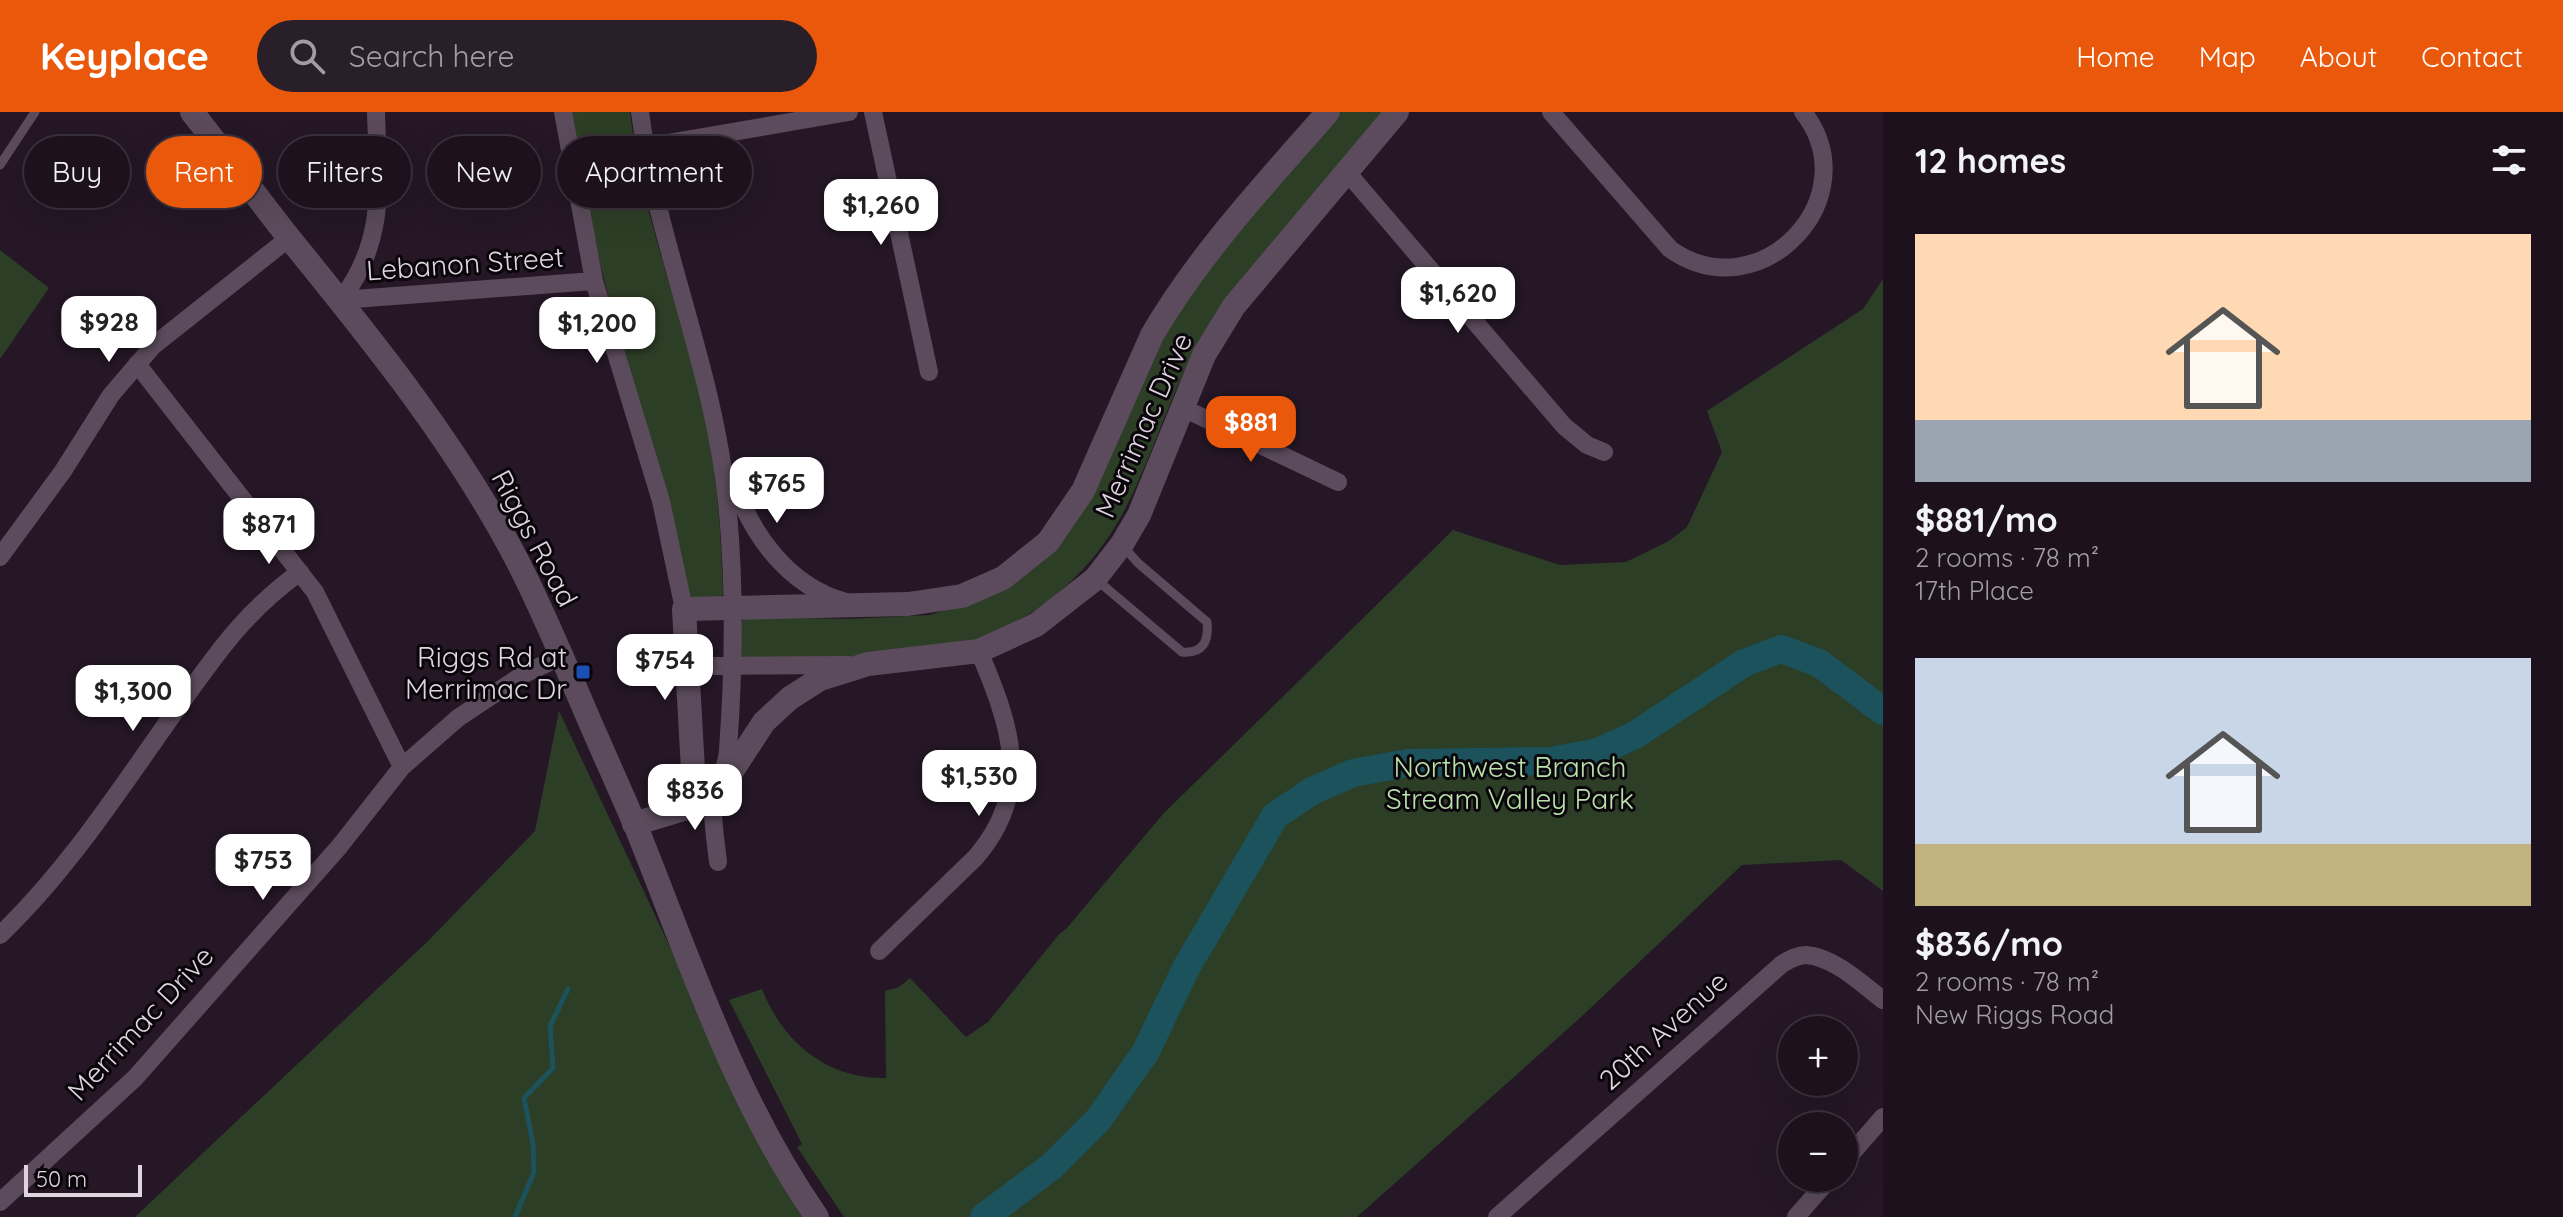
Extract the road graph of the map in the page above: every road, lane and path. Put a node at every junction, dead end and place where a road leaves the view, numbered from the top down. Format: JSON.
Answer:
{"nodes":[{"id":1,"x":35,"y":112,"type":"edge"},
{"id":2,"x":192,"y":112,"type":"edge"},
{"id":3,"x":376,"y":112,"type":"edge"},
{"id":4,"x":563,"y":112,"type":"edge"},
{"id":5,"x":640,"y":112,"type":"edge"},
{"id":6,"x":849,"y":112,"type":"edge"},
{"id":7,"x":873,"y":112,"type":"edge"},
{"id":8,"x":1328,"y":112,"type":"edge"},
{"id":9,"x":1397,"y":112,"type":"edge"},
{"id":10,"x":1551,"y":112,"type":"edge"},
{"id":11,"x":1803,"y":112,"type":"edge"},
{"id":12,"x":643,"y":136,"type":"edge"},
{"id":13,"x":708,"y":136,"type":"edge"},
{"id":14,"x":0,"y":165,"type":"edge"},
{"id":15,"x":1346,"y":171,"type":"junction"},
{"id":16,"x":658,"y":208,"type":"edge"},
{"id":17,"x":289,"y":238,"type":"junction"},
{"id":18,"x":594,"y":281,"type":"junction"},
{"id":19,"x":341,"y":300,"type":"junction"},
{"id":20,"x":137,"y":364,"type":"junction"},
{"id":21,"x":929,"y":372,"type":"dead end"},
{"id":22,"x":1183,"y":408,"type":"junction"},
{"id":23,"x":717,"y":429,"type":"junction"},
{"id":24,"x":1604,"y":452,"type":"dead end"},
{"id":25,"x":1338,"y":482,"type":"dead end"},
{"id":26,"x":1122,"y":544,"type":"junction"},
{"id":27,"x":0,"y":557,"type":"edge"},
{"id":28,"x":300,"y":572,"type":"junction"},
{"id":29,"x":1095,"y":579,"type":"junction"},
{"id":30,"x":861,"y":605,"type":"junction"},
{"id":31,"x":732,"y":608,"type":"junction"},
{"id":32,"x":684,"y":609,"type":"junction"},
{"id":33,"x":979,"y":651,"type":"junction"},
{"id":34,"x":562,"y":656,"type":"junction"},
{"id":35,"x":868,"y":664,"type":"junction"},
{"id":36,"x":687,"y":666,"type":"junction"},
{"id":37,"x":731,"y":666,"type":"junction"},
{"id":38,"x":402,"y":767,"type":"junction"},
{"id":39,"x":713,"y":800,"type":"junction"},
{"id":40,"x":687,"y":806,"type":"junction"},
{"id":41,"x":634,"y":824,"type":"junction"},
{"id":42,"x":718,"y":862,"type":"dead end"},
{"id":43,"x":0,"y":935,"type":"edge"},
{"id":44,"x":879,"y":951,"type":"dead end"},
{"id":45,"x":1883,"y":1000,"type":"edge"},
{"id":46,"x":1883,"y":1117,"type":"edge"},
{"id":47,"x":1858,"y":1146,"type":"edge"},
{"id":48,"x":1818,"y":1192,"type":"edge"},
{"id":49,"x":0,"y":1202,"type":"edge"},
{"id":50,"x":817,"y":1217,"type":"edge"},
{"id":51,"x":1497,"y":1217,"type":"edge"},
{"id":52,"x":1796,"y":1217,"type":"edge"}],
"edges":[{"from":1,"to":14,"type":"lane"},
{"from":2,"to":17,"type":"street","name":"Riggs Road"},
{"from":3,"to":19,"type":"street"},
{"from":4,"to":18,"type":"street"},
{"from":5,"to":12,"type":"street"},
{"from":6,"to":13,"type":"street"},
{"from":7,"to":21,"type":"street"},
{"from":8,"to":30,"type":"street","name":"Merrimac Drive"},
{"from":9,"to":15,"type":"street","name":"Merrimac Drive"},
{"from":10,"to":11,"type":"street"},
{"from":15,"to":22,"type":"street","name":"Merrimac Drive"},
{"from":15,"to":24,"type":"street"},
{"from":16,"to":23,"type":"street"},
{"from":17,"to":19,"type":"street","name":"Riggs Road"},
{"from":17,"to":20,"type":"street"},
{"from":18,"to":19,"type":"street","name":"Lebanon Street"},
{"from":18,"to":32,"type":"street"},
{"from":19,"to":34,"type":"street","name":"Riggs Road"},
{"from":20,"to":27,"type":"street"},
{"from":20,"to":28,"type":"street"},
{"from":22,"to":25,"type":"street"},
{"from":22,"to":26,"type":"street","name":"Merrimac Drive"},
{"from":23,"to":30,"type":"street"},
{"from":23,"to":31,"type":"street"},
{"from":26,"to":29,"type":"street","name":"Merrimac Drive"},
{"from":26,"to":29,"type":"lane"},
{"from":28,"to":38,"type":"street"},
{"from":28,"to":43,"type":"street"},
{"from":29,"to":33,"type":"street","name":"Merrimac Drive"},
{"from":30,"to":31,"type":"street","name":"Merrimac Drive"},
{"from":31,"to":32,"type":"street","name":"Merrimac Drive"},
{"from":31,"to":37,"type":"street"},
{"from":32,"to":36,"type":"street"},
{"from":33,"to":35,"type":"street","name":"Merrimac Drive"},
{"from":33,"to":44,"type":"street"},
{"from":34,"to":38,"type":"street","name":"Merrimac Drive"},
{"from":34,"to":41,"type":"street","name":"Riggs Road"},
{"from":35,"to":37,"type":"street","name":"Merrimac Drive"},
{"from":35,"to":39,"type":"street"},
{"from":36,"to":37,"type":"street","name":"Merrimac Drive"},
{"from":36,"to":40,"type":"street"},
{"from":37,"to":39,"type":"street"},
{"from":38,"to":49,"type":"street","name":"Merrimac Drive"},
{"from":39,"to":40,"type":"street"},
{"from":39,"to":42,"type":"street"},
{"from":40,"to":41,"type":"street"},
{"from":41,"to":50,"type":"street","name":"Riggs Road"},
{"from":45,"to":51,"type":"street","name":"20th Avenue"},
{"from":46,"to":47,"type":"street"},
{"from":48,"to":52,"type":"street"}]}
